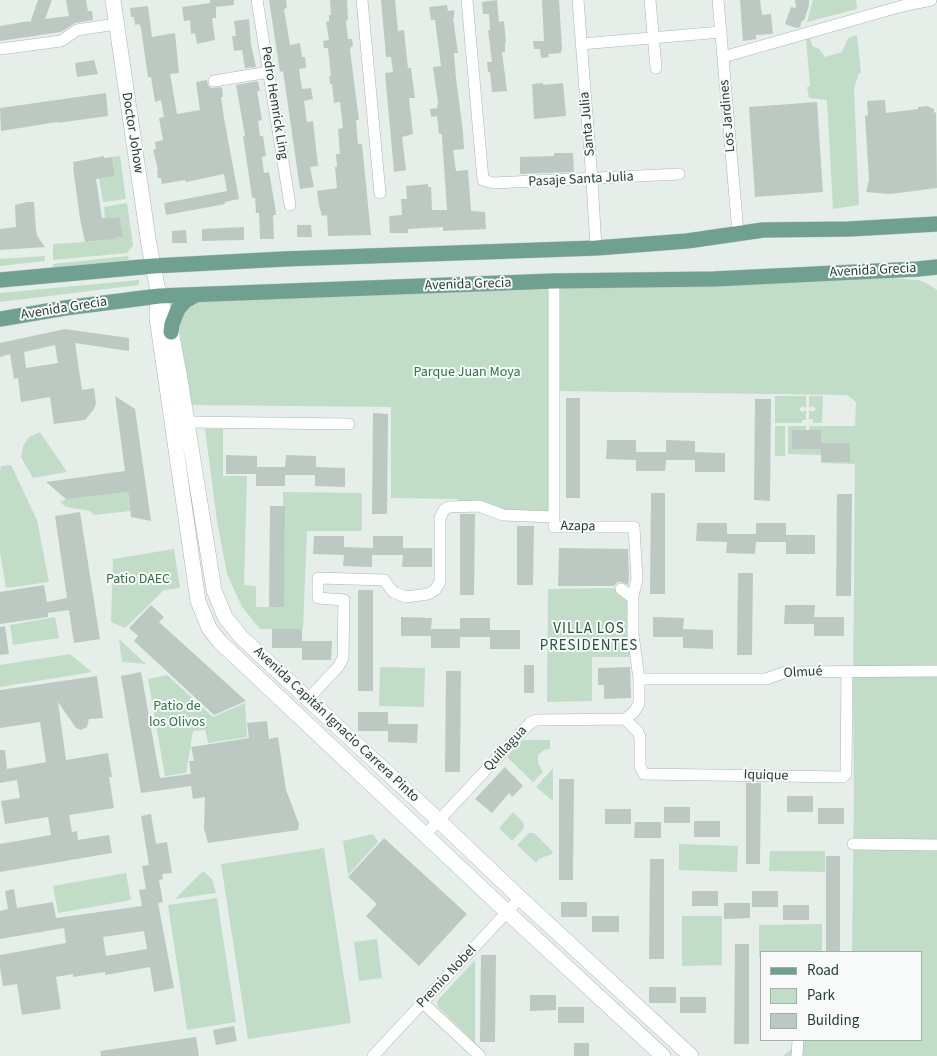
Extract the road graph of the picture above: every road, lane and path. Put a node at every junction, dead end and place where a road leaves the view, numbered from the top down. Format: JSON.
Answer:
{"nodes":[{"id":1,"x":112,"y":0,"type":"edge"},
{"id":2,"x":257,"y":0,"type":"edge"},
{"id":3,"x":362,"y":0,"type":"edge"},
{"id":4,"x":468,"y":0,"type":"edge"},
{"id":5,"x":578,"y":0,"type":"edge"},
{"id":6,"x":650,"y":0,"type":"edge"},
{"id":7,"x":718,"y":0,"type":"edge"},
{"id":8,"x":931,"y":0,"type":"edge"},
{"id":9,"x":116,"y":24,"type":"junction"},
{"id":10,"x":721,"y":32,"type":"junction"},
{"id":11,"x":653,"y":38,"type":"junction"},
{"id":12,"x":581,"y":44,"type":"junction"},
{"id":13,"x":0,"y":49,"type":"edge"},
{"id":14,"x":723,"y":57,"type":"junction"},
{"id":15,"x":656,"y":68,"type":"dead end"},
{"id":16,"x":269,"y":72,"type":"junction"},
{"id":17,"x":214,"y":81,"type":"dead end"},
{"id":18,"x":679,"y":174,"type":"dead end"},
{"id":19,"x":592,"y":180,"type":"junction"},
{"id":20,"x":380,"y":193,"type":"dead end"},
{"id":21,"x":290,"y":205,"type":"dead end"},
{"id":22,"x":937,"y":224,"type":"edge"},
{"id":23,"x":738,"y":233,"type":"junction"},
{"id":24,"x":596,"y":248,"type":"junction"},
{"id":25,"x":153,"y":266,"type":"junction"},
{"id":26,"x":937,"y":267,"type":"edge"},
{"id":27,"x":918,"y":269,"type":"junction"},
{"id":28,"x":0,"y":280,"type":"edge"},
{"id":29,"x":937,"y":280,"type":"edge"},
{"id":30,"x":554,"y":282,"type":"junction"},
{"id":31,"x":198,"y":294,"type":"junction"},
{"id":32,"x":159,"y":296,"type":"junction"},
{"id":33,"x":0,"y":319,"type":"edge"},
{"id":34,"x":171,"y":332,"type":"junction"},
{"id":35,"x":179,"y":422,"type":"junction"},
{"id":36,"x":349,"y":424,"type":"dead end"},
{"id":37,"x":554,"y":517,"type":"junction"},
{"id":38,"x":621,"y":588,"type":"dead end"},
{"id":39,"x":633,"y":598,"type":"junction"},
{"id":40,"x":937,"y":671,"type":"edge"},
{"id":41,"x":847,"y":672,"type":"junction"},
{"id":42,"x":640,"y":679,"type":"junction"},
{"id":43,"x":308,"y":699,"type":"junction"},
{"id":44,"x":295,"y":713,"type":"junction"},
{"id":45,"x":625,"y":719,"type":"junction"},
{"id":46,"x":438,"y":821,"type":"junction"},
{"id":47,"x":425,"y":835,"type":"junction"},
{"id":48,"x":853,"y":844,"type":"dead end"},
{"id":49,"x":937,"y":845,"type":"edge"},
{"id":50,"x":520,"y":898,"type":"junction"},
{"id":51,"x":507,"y":912,"type":"junction"},
{"id":52,"x":596,"y":969,"type":"junction"},
{"id":53,"x":583,"y":982,"type":"junction"},
{"id":54,"x":423,"y":1003,"type":"junction"},
{"id":55,"x":798,"y":1041,"type":"edge"},
{"id":56,"x":374,"y":1056,"type":"edge"},
{"id":57,"x":480,"y":1056,"type":"edge"},
{"id":58,"x":663,"y":1056,"type":"edge"},
{"id":59,"x":691,"y":1056,"type":"edge"},
{"id":60,"x":797,"y":1056,"type":"edge"}],
"edges":[{"from":1,"to":9,"type":"street","name":"Doctor Johow"},
{"from":2,"to":16,"type":"street","name":"Pedro Hemrick Ling"},
{"from":3,"to":20,"type":"street"},
{"from":4,"to":19,"type":"street","name":"Pasaje Santa Julia"},
{"from":5,"to":12,"type":"street","name":"Santa Julia"},
{"from":6,"to":11,"type":"street"},
{"from":7,"to":10,"type":"street","name":"Los Jardines"},
{"from":8,"to":14,"type":"street"},
{"from":9,"to":13,"type":"street"},
{"from":9,"to":25,"type":"street","name":"Doctor Johow"},
{"from":10,"to":11,"type":"street"},
{"from":10,"to":14,"type":"street","name":"Los Jardines"},
{"from":11,"to":12,"type":"street"},
{"from":11,"to":15,"type":"street"},
{"from":12,"to":19,"type":"street","name":"Santa Julia"},
{"from":14,"to":23,"type":"street","name":"Los Jardines"},
{"from":16,"to":17,"type":"street"},
{"from":16,"to":21,"type":"street","name":"Pedro Hemrick Ling"},
{"from":18,"to":19,"type":"street","name":"Pasaje Santa Julia"},
{"from":19,"to":24,"type":"street","name":"Santa Julia"},
{"from":22,"to":23,"type":"main road"},
{"from":23,"to":24,"type":"main road"},
{"from":24,"to":25,"type":"main road"},
{"from":25,"to":28,"type":"main road"},
{"from":25,"to":32,"type":"street","name":"Avenida Capitán Ignacio Carrera Pinto"},
{"from":26,"to":27,"type":"main road","name":"Avenida Grecia"},
{"from":27,"to":29,"type":"main road"},
{"from":27,"to":30,"type":"main road","name":"Avenida Grecia"},
{"from":30,"to":31,"type":"main road","name":"Avenida Grecia"},
{"from":30,"to":37,"type":"street","name":"Azapa"},
{"from":31,"to":32,"type":"main road","name":"Avenida Grecia"},
{"from":31,"to":34,"type":"main road"},
{"from":32,"to":33,"type":"main road","name":"Avenida Grecia"},
{"from":32,"to":34,"type":"street","name":"Avenida Capitán Ignacio Carrera Pinto"},
{"from":32,"to":35,"type":"street","name":"Avenida Capitán Ignacio Carrera Pinto"},
{"from":34,"to":35,"type":"street","name":"Avenida Capitán Ignacio Carrera Pinto"},
{"from":35,"to":36,"type":"street"},
{"from":35,"to":43,"type":"street","name":"Avenida Capitán Ignacio Carrera Pinto"},
{"from":35,"to":44,"type":"street","name":"Avenida Capitán Ignacio Carrera Pinto"},
{"from":37,"to":39,"type":"street","name":"Azapa"},
{"from":37,"to":43,"type":"street"},
{"from":38,"to":39,"type":"street"},
{"from":39,"to":42,"type":"street","name":"Azapa"},
{"from":40,"to":41,"type":"street","name":"Olmué"},
{"from":41,"to":42,"type":"street","name":"Olmué"},
{"from":41,"to":45,"type":"street","name":"Iquique"},
{"from":42,"to":45,"type":"street"},
{"from":43,"to":44,"type":"street"},
{"from":43,"to":46,"type":"street","name":"Avenida Capitán Ignacio Carrera Pinto"},
{"from":44,"to":47,"type":"street","name":"Avenida Capitán Ignacio Carrera Pinto"},
{"from":45,"to":46,"type":"street","name":"Quillagua"},
{"from":46,"to":47,"type":"street","name":"Quillagua"},
{"from":46,"to":50,"type":"street","name":"Avenida Capitán Ignacio Carrera Pinto"},
{"from":47,"to":51,"type":"street","name":"Avenida Capitán Ignacio Carrera Pinto"},
{"from":48,"to":49,"type":"street"},
{"from":50,"to":51,"type":"street","name":"Premio Nobel"},
{"from":50,"to":52,"type":"street","name":"Avenida Capitán Ignacio Carrera Pinto"},
{"from":51,"to":53,"type":"street","name":"Avenida Capitán Ignacio Carrera Pinto"},
{"from":51,"to":54,"type":"street","name":"Premio Nobel"},
{"from":52,"to":53,"type":"street"},
{"from":52,"to":59,"type":"street","name":"Avenida Capitán Ignacio Carrera Pinto"},
{"from":53,"to":58,"type":"street","name":"Avenida Capitán Ignacio Carrera Pinto"},
{"from":54,"to":56,"type":"street","name":"Premio Nobel"},
{"from":54,"to":57,"type":"street"},
{"from":55,"to":60,"type":"street"}]}
